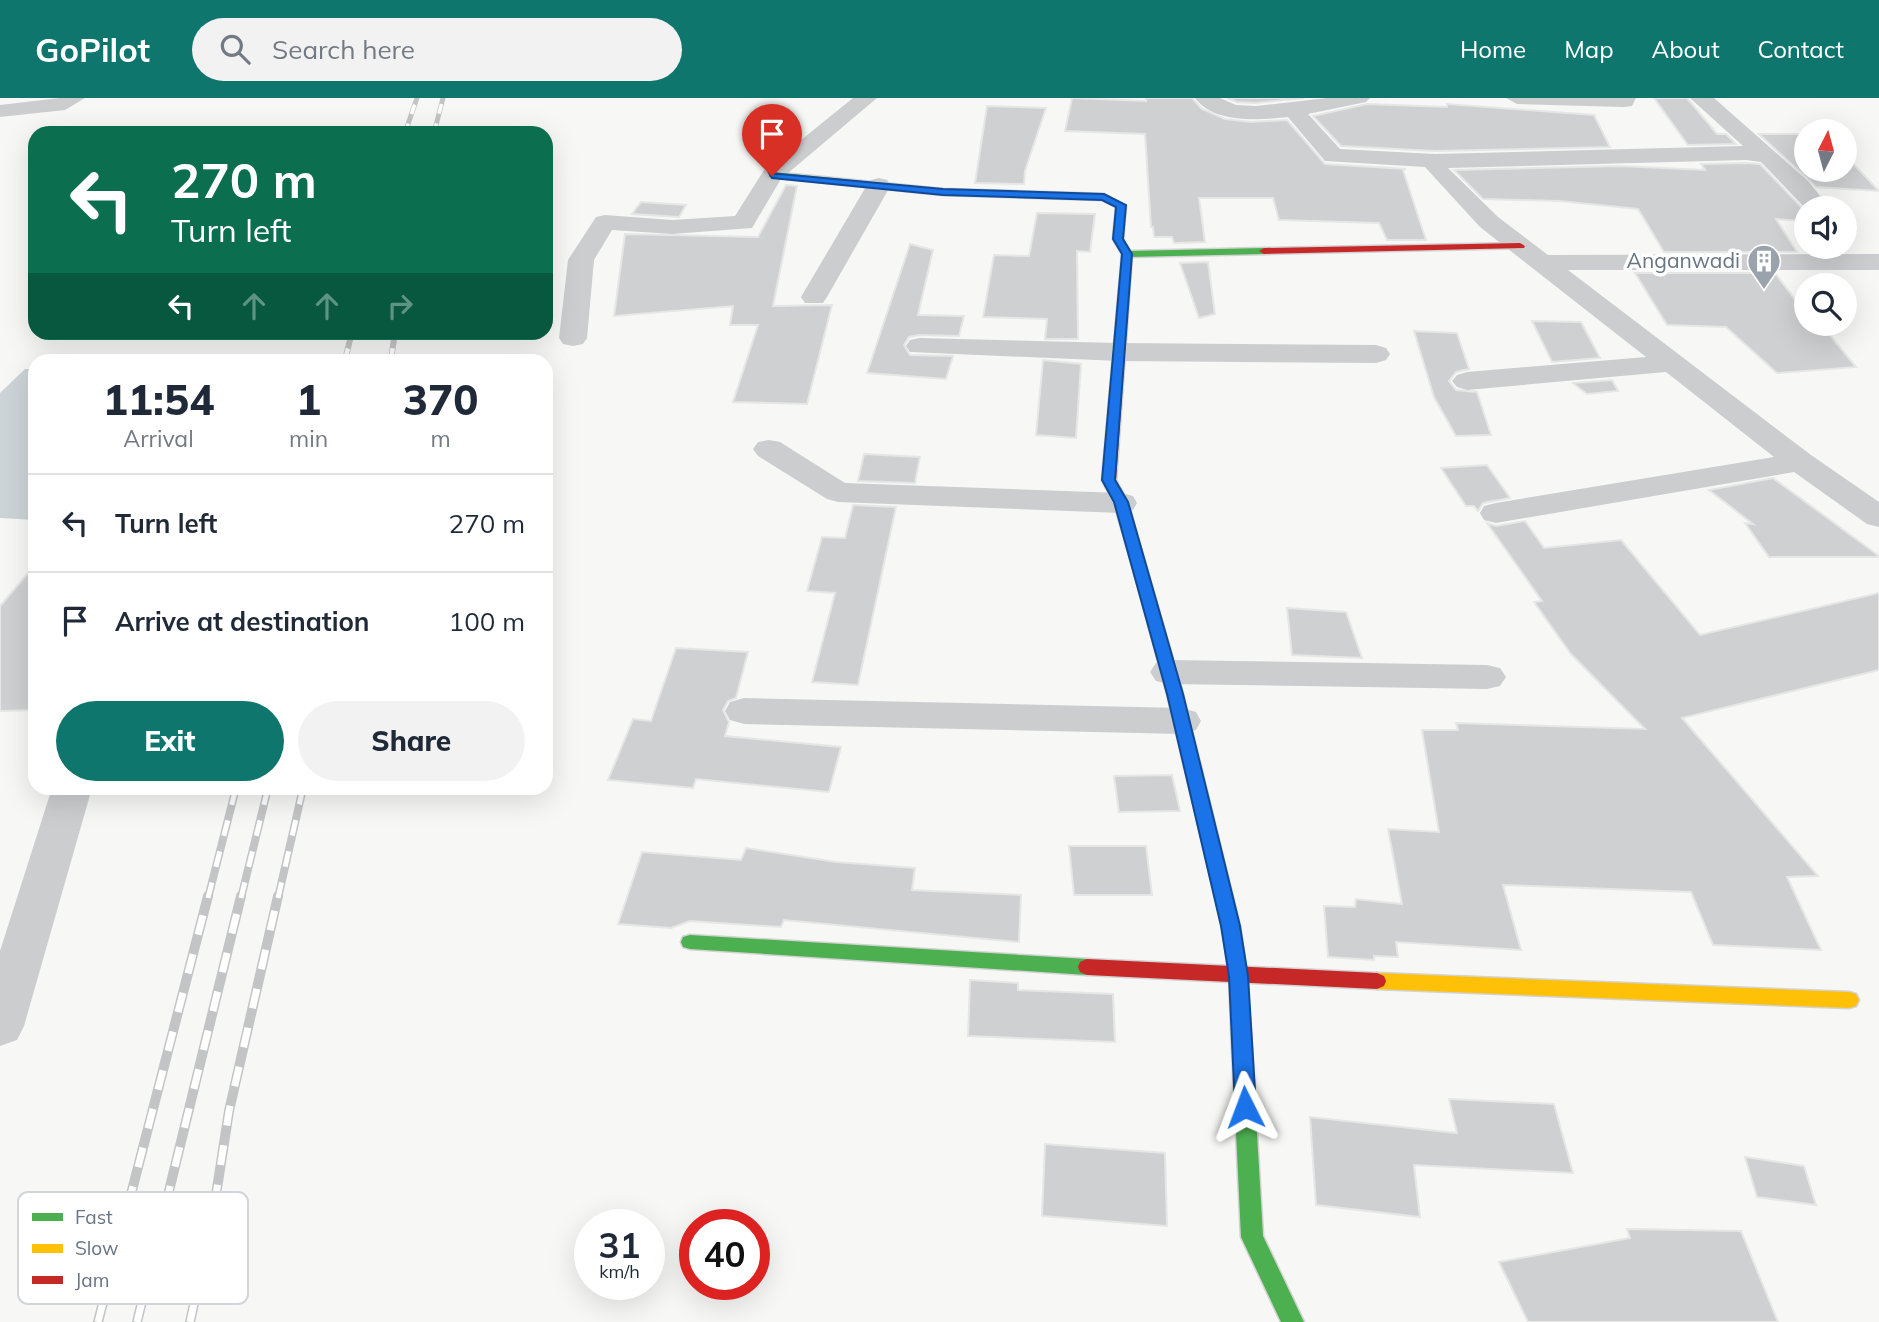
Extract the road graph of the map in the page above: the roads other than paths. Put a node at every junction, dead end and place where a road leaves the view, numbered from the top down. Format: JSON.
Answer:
{"nodes":[{"id":1,"x":74,"y":98,"type":"edge"},
{"id":2,"x":866,"y":98,"type":"edge"},
{"id":3,"x":1206,"y":98,"type":"edge"},
{"id":4,"x":1359,"y":98,"type":"edge"},
{"id":5,"x":1517,"y":98,"type":"edge"},
{"id":6,"x":1625,"y":98,"type":"edge"},
{"id":7,"x":1702,"y":98,"type":"edge"},
{"id":8,"x":0,"y":111,"type":"edge"},
{"id":9,"x":1296,"y":112,"type":"junction"},
{"id":10,"x":1768,"y":156,"type":"junction"},
{"id":11,"x":1435,"y":161,"type":"junction"},
{"id":12,"x":772,"y":176,"type":"junction"},
{"id":13,"x":879,"y":185,"type":"junction"},
{"id":14,"x":1808,"y":196,"type":"edge"},
{"id":15,"x":1520,"y":246,"type":"junction"},
{"id":16,"x":1127,"y":254,"type":"junction"},
{"id":17,"x":1860,"y":255,"type":"edge"},
{"id":18,"x":1541,"y":263,"type":"junction"},
{"id":19,"x":814,"y":297,"type":"dead end"},
{"id":20,"x":573,"y":338,"type":"dead end"},
{"id":21,"x":920,"y":346,"type":"dead end"},
{"id":22,"x":1119,"y":352,"type":"junction"},
{"id":23,"x":1376,"y":354,"type":"dead end"},
{"id":24,"x":1672,"y":363,"type":"junction"},
{"id":25,"x":1467,"y":381,"type":"dead end"},
{"id":26,"x":769,"y":449,"type":"dead end"},
{"id":27,"x":1800,"y":462,"type":"junction"},
{"id":28,"x":1121,"y":502,"type":"junction"},
{"id":29,"x":1496,"y":513,"type":"dead end"},
{"id":30,"x":1879,"y":517,"type":"edge"},
{"id":31,"x":1169,"y":672,"type":"junction"},
{"id":32,"x":1487,"y":677,"type":"dead end"},
{"id":33,"x":744,"y":711,"type":"dead end"},
{"id":34,"x":1182,"y":721,"type":"junction"},
{"id":35,"x":70,"y":795,"type":"edge"},
{"id":36,"x":690,"y":942,"type":"dead end"},
{"id":37,"x":1238,"y":976,"type":"junction"},
{"id":38,"x":1849,"y":1000,"type":"dead end"},
{"id":39,"x":0,"y":1026,"type":"edge"},
{"id":40,"x":1293,"y":1322,"type":"edge"}],
"edges":[{"from":1,"to":8,"type":"street"},
{"from":2,"to":12,"type":"street"},
{"from":3,"to":9,"type":"street"},
{"from":4,"to":9,"type":"street"},
{"from":5,"to":6,"type":"street"},
{"from":7,"to":10,"type":"street"},
{"from":9,"to":11,"type":"street"},
{"from":10,"to":11,"type":"street"},
{"from":10,"to":14,"type":"street"},
{"from":11,"to":15,"type":"street"},
{"from":12,"to":13,"type":"street"},
{"from":12,"to":20,"type":"street"},
{"from":13,"to":16,"type":"street"},
{"from":13,"to":19,"type":"street"},
{"from":15,"to":16,"type":"street"},
{"from":15,"to":18,"type":"street"},
{"from":16,"to":22,"type":"street"},
{"from":17,"to":18,"type":"street"},
{"from":18,"to":24,"type":"street"},
{"from":21,"to":22,"type":"street"},
{"from":22,"to":23,"type":"street"},
{"from":22,"to":28,"type":"street"},
{"from":24,"to":25,"type":"street"},
{"from":24,"to":27,"type":"street"},
{"from":26,"to":28,"type":"street"},
{"from":27,"to":29,"type":"street"},
{"from":27,"to":30,"type":"street"},
{"from":28,"to":31,"type":"street"},
{"from":31,"to":32,"type":"street"},
{"from":31,"to":34,"type":"street"},
{"from":33,"to":34,"type":"street"},
{"from":34,"to":37,"type":"street"},
{"from":35,"to":39,"type":"street"},
{"from":36,"to":37,"type":"street"},
{"from":37,"to":38,"type":"street"},
{"from":37,"to":40,"type":"street"}]}
